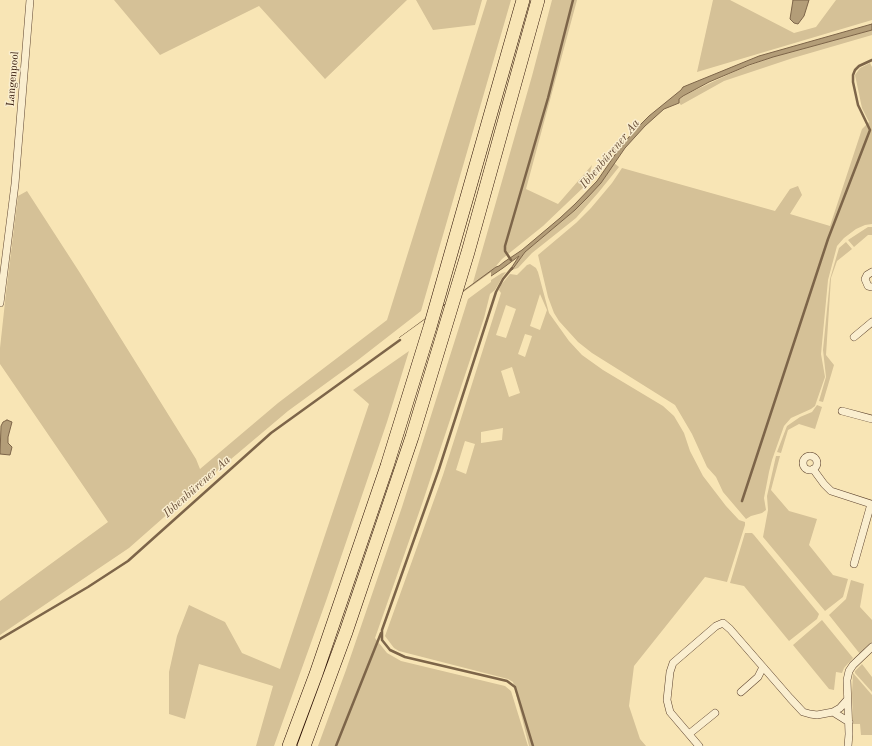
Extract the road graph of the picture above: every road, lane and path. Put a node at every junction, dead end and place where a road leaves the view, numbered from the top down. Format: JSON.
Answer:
{"nodes":[{"id":1,"x":30,"y":0,"type":"edge"},
{"id":2,"x":523,"y":0,"type":"edge"},
{"id":3,"x":538,"y":0,"type":"edge"},
{"id":4,"x":872,"y":272,"type":"edge"},
{"id":5,"x":872,"y":287,"type":"edge"},
{"id":6,"x":0,"y":303,"type":"edge"},
{"id":7,"x":872,"y":322,"type":"edge"},
{"id":8,"x":854,"y":337,"type":"dead end"},
{"id":9,"x":842,"y":411,"type":"dead end"},
{"id":10,"x":872,"y":419,"type":"edge"},
{"id":11,"x":813,"y":468,"type":"dead end"},
{"id":12,"x":872,"y":503,"type":"edge"},
{"id":13,"x":854,"y":564,"type":"dead end"},
{"id":14,"x":872,"y":647,"type":"edge"},
{"id":15,"x":763,"y":667,"type":"junction"},
{"id":16,"x":741,"y":692,"type":"dead end"},
{"id":17,"x":847,"y":700,"type":"junction"},
{"id":18,"x":833,"y":712,"type":"junction"},
{"id":19,"x":715,"y":713,"type":"dead end"},
{"id":20,"x":848,"y":722,"type":"junction"},
{"id":21,"x":689,"y":734,"type":"junction"},
{"id":22,"x":289,"y":746,"type":"edge"},
{"id":23,"x":304,"y":746,"type":"edge"},
{"id":24,"x":699,"y":746,"type":"edge"},
{"id":25,"x":848,"y":746,"type":"edge"}],
"edges":[{"from":1,"to":6,"type":"street","name":"Langenpool"},
{"from":2,"to":22,"type":"highway"},
{"from":3,"to":23,"type":"highway"},
{"from":4,"to":5,"type":"street"},
{"from":7,"to":8,"type":"street"},
{"from":9,"to":10,"type":"street"},
{"from":11,"to":12,"type":"street"},
{"from":12,"to":13,"type":"street"},
{"from":14,"to":17,"type":"street"},
{"from":15,"to":16,"type":"street"},
{"from":15,"to":18,"type":"street"},
{"from":15,"to":21,"type":"street"},
{"from":17,"to":18,"type":"street"},
{"from":17,"to":20,"type":"street"},
{"from":18,"to":20,"type":"street"},
{"from":19,"to":21,"type":"street"},
{"from":20,"to":25,"type":"street"},
{"from":21,"to":24,"type":"street"}]}
